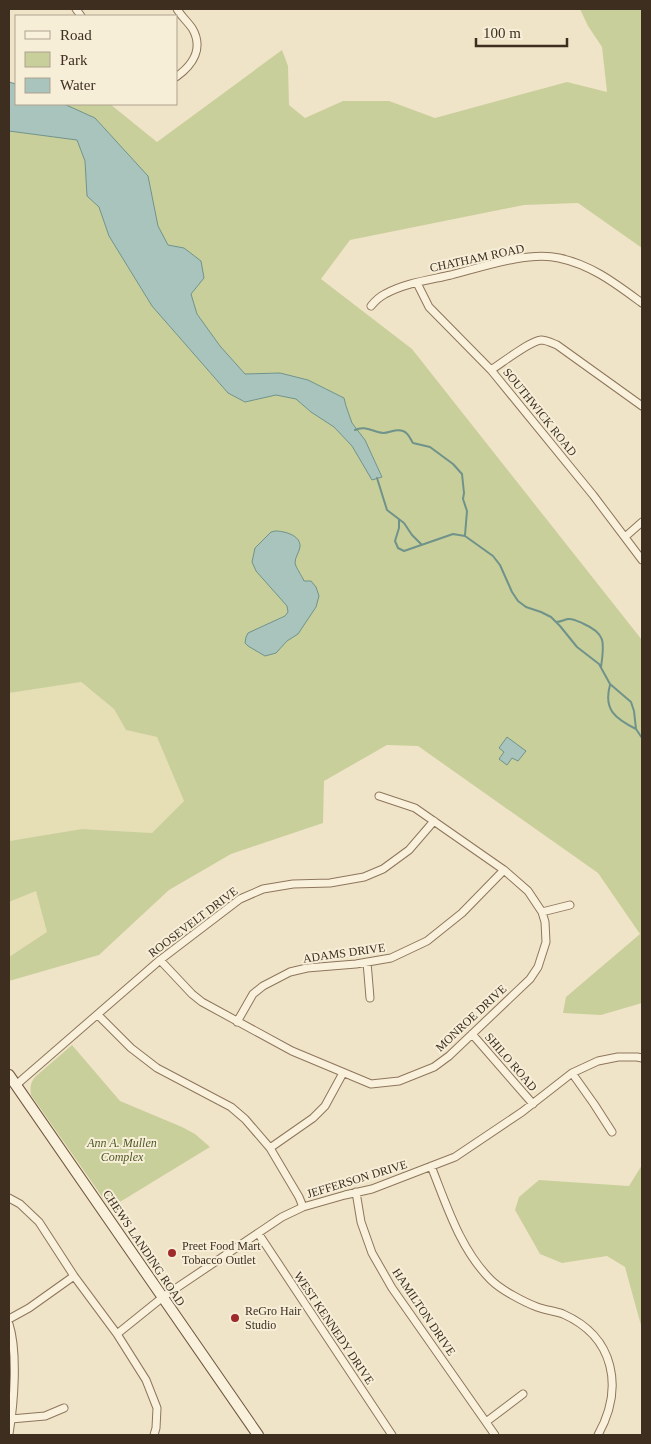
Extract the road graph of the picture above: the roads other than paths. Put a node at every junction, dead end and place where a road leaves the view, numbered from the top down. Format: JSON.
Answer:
{"nodes":[{"id":1,"x":177,"y":9,"type":"edge"},
{"id":2,"x":178,"y":76,"type":"edge"},
{"id":3,"x":417,"y":283,"type":"junction"},
{"id":4,"x":642,"y":303,"type":"edge"},
{"id":5,"x":371,"y":306,"type":"dead end"},
{"id":6,"x":491,"y":370,"type":"junction"},
{"id":7,"x":642,"y":406,"type":"edge"},
{"id":8,"x":642,"y":522,"type":"edge"},
{"id":9,"x":625,"y":537,"type":"junction"},
{"id":10,"x":642,"y":560,"type":"edge"},
{"id":11,"x":379,"y":796,"type":"dead end"},
{"id":12,"x":434,"y":821,"type":"junction"},
{"id":13,"x":504,"y":870,"type":"junction"},
{"id":14,"x":570,"y":905,"type":"dead end"},
{"id":15,"x":542,"y":912,"type":"junction"},
{"id":16,"x":160,"y":960,"type":"junction"},
{"id":17,"x":367,"y":962,"type":"junction"},
{"id":18,"x":370,"y":998,"type":"dead end"},
{"id":19,"x":98,"y":1015,"type":"junction"},
{"id":20,"x":237,"y":1022,"type":"junction"},
{"id":21,"x":472,"y":1034,"type":"junction"},
{"id":22,"x":642,"y":1058,"type":"edge"},
{"id":23,"x":343,"y":1073,"type":"junction"},
{"id":24,"x":572,"y":1073,"type":"junction"},
{"id":25,"x":9,"y":1074,"type":"edge"},
{"id":26,"x":16,"y":1086,"type":"junction"},
{"id":27,"x":533,"y":1104,"type":"junction"},
{"id":28,"x":612,"y":1132,"type":"dead end"},
{"id":29,"x":270,"y":1148,"type":"junction"},
{"id":30,"x":431,"y":1166,"type":"junction"},
{"id":31,"x":356,"y":1192,"type":"junction"},
{"id":32,"x":9,"y":1198,"type":"edge"},
{"id":33,"x":303,"y":1208,"type":"junction"},
{"id":34,"x":258,"y":1233,"type":"junction"},
{"id":35,"x":74,"y":1276,"type":"junction"},
{"id":36,"x":163,"y":1297,"type":"junction"},
{"id":37,"x":9,"y":1320,"type":"edge"},
{"id":38,"x":9,"y":1324,"type":"edge"},
{"id":39,"x":117,"y":1334,"type":"junction"},
{"id":40,"x":523,"y":1394,"type":"dead end"},
{"id":41,"x":64,"y":1408,"type":"dead end"},
{"id":42,"x":11,"y":1418,"type":"junction"},
{"id":43,"x":486,"y":1422,"type":"junction"},
{"id":44,"x":9,"y":1434,"type":"edge"},
{"id":45,"x":154,"y":1435,"type":"edge"},
{"id":46,"x":258,"y":1435,"type":"edge"},
{"id":47,"x":392,"y":1435,"type":"edge"},
{"id":48,"x":494,"y":1435,"type":"edge"},
{"id":49,"x":598,"y":1435,"type":"edge"}],
"edges":[{"from":1,"to":2,"type":"street"},
{"from":3,"to":4,"type":"street","name":"CHATHAM ROAD"},
{"from":3,"to":5,"type":"street","name":"CHATHAM ROAD"},
{"from":3,"to":6,"type":"street","name":"SOUTHWICK ROAD"},
{"from":6,"to":7,"type":"street"},
{"from":6,"to":9,"type":"street","name":"SOUTHWICK ROAD"},
{"from":8,"to":9,"type":"street"},
{"from":9,"to":10,"type":"street","name":"SOUTHWICK ROAD"},
{"from":11,"to":12,"type":"street","name":"MONROE DRIVE"},
{"from":12,"to":13,"type":"street","name":"MONROE DRIVE"},
{"from":12,"to":16,"type":"street","name":"ROOSEVELT DRIVE"},
{"from":13,"to":15,"type":"street","name":"MONROE DRIVE"},
{"from":13,"to":17,"type":"street","name":"ADAMS DRIVE"},
{"from":14,"to":15,"type":"street"},
{"from":15,"to":21,"type":"street","name":"MONROE DRIVE"},
{"from":16,"to":19,"type":"street","name":"ROOSEVELT DRIVE"},
{"from":16,"to":20,"type":"street","name":"MONROE DRIVE"},
{"from":17,"to":18,"type":"street"},
{"from":17,"to":20,"type":"street","name":"ADAMS DRIVE"},
{"from":19,"to":26,"type":"street","name":"ROOSEVELT DRIVE"},
{"from":19,"to":29,"type":"street"},
{"from":20,"to":23,"type":"street","name":"MONROE DRIVE"},
{"from":21,"to":23,"type":"street","name":"MONROE DRIVE"},
{"from":21,"to":27,"type":"street","name":"SHILO ROAD"},
{"from":22,"to":24,"type":"street","name":"JEFFERSON DRIVE"},
{"from":23,"to":29,"type":"street"},
{"from":24,"to":27,"type":"street","name":"JEFFERSON DRIVE"},
{"from":24,"to":28,"type":"street"},
{"from":25,"to":26,"type":"main road","name":"CHEWS LANDING ROAD"},
{"from":26,"to":36,"type":"main road","name":"CHEWS LANDING ROAD"},
{"from":27,"to":30,"type":"street","name":"JEFFERSON DRIVE"},
{"from":29,"to":33,"type":"street"},
{"from":30,"to":31,"type":"street","name":"JEFFERSON DRIVE"},
{"from":30,"to":49,"type":"street"},
{"from":31,"to":33,"type":"street","name":"JEFFERSON DRIVE"},
{"from":31,"to":43,"type":"street","name":"HAMILTON DRIVE"},
{"from":32,"to":35,"type":"street"},
{"from":33,"to":34,"type":"street","name":"JEFFERSON DRIVE"},
{"from":34,"to":36,"type":"street","name":"JEFFERSON DRIVE"},
{"from":34,"to":47,"type":"street","name":"WEST KENNEDY DRIVE"},
{"from":35,"to":37,"type":"street"},
{"from":35,"to":39,"type":"street"},
{"from":36,"to":39,"type":"street","name":"JEFFERSON DRIVE"},
{"from":36,"to":46,"type":"main road","name":"CHEWS LANDING ROAD"},
{"from":38,"to":42,"type":"street"},
{"from":39,"to":45,"type":"street"},
{"from":40,"to":43,"type":"street"},
{"from":41,"to":42,"type":"street"},
{"from":42,"to":44,"type":"street"},
{"from":43,"to":48,"type":"street","name":"HAMILTON DRIVE"}]}
